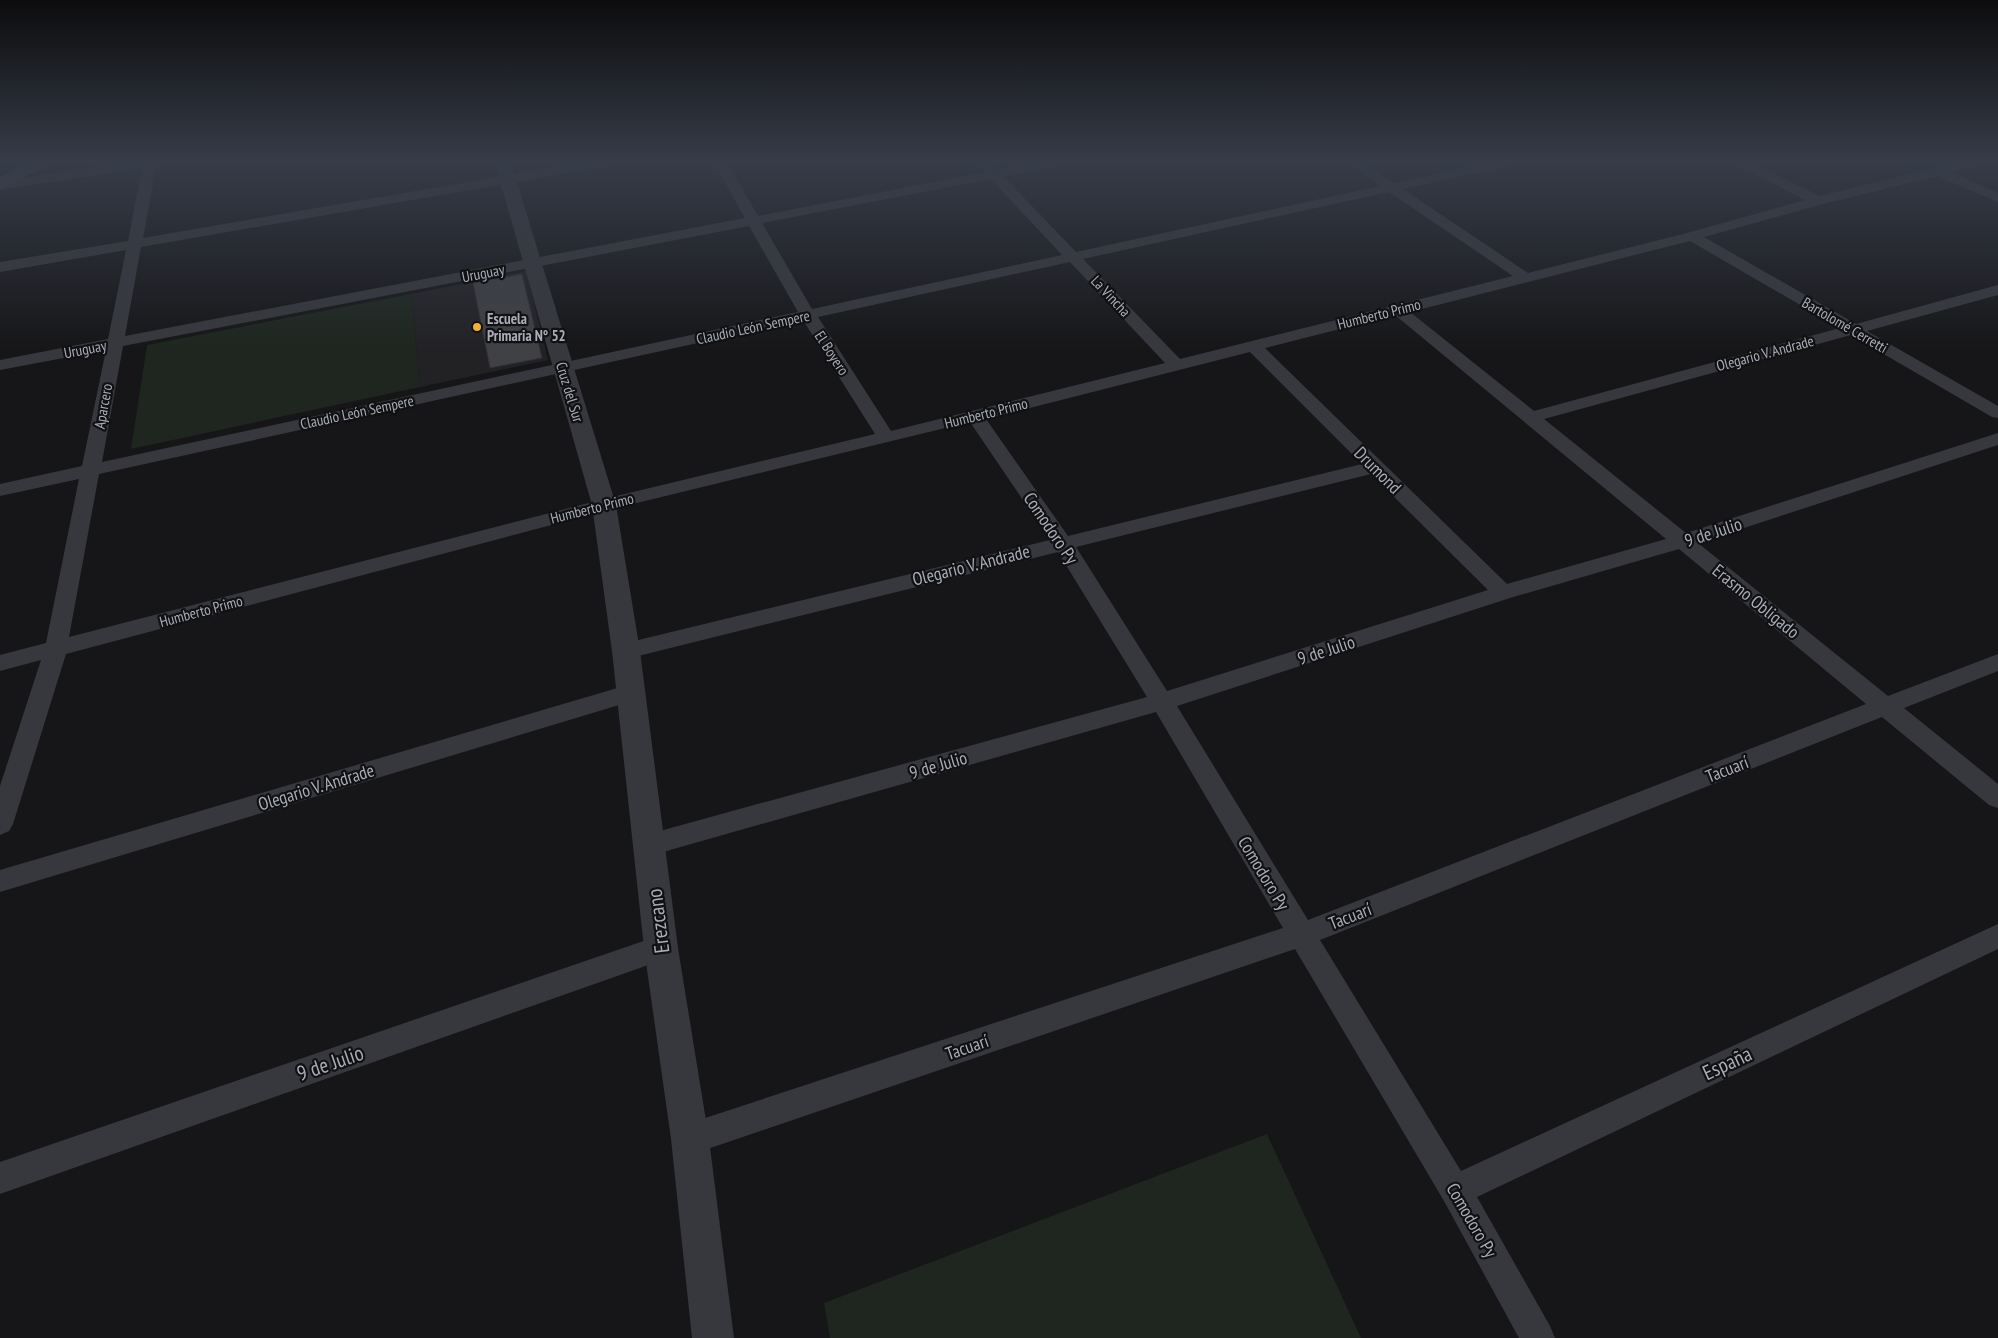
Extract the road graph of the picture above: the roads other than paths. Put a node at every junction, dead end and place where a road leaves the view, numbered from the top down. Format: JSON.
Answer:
{"nodes":[{"id":1,"x":136,"y":225,"type":"edge"},
{"id":2,"x":228,"y":225,"type":"edge"},
{"id":3,"x":521,"y":225,"type":"edge"},
{"id":4,"x":726,"y":225,"type":"edge"},
{"id":5,"x":757,"y":225,"type":"edge"},
{"id":6,"x":1044,"y":225,"type":"edge"},
{"id":7,"x":1219,"y":225,"type":"edge"},
{"id":8,"x":1448,"y":225,"type":"edge"},
{"id":9,"x":1730,"y":225,"type":"edge"},
{"id":10,"x":1692,"y":236,"type":"junction"},
{"id":11,"x":133,"y":244,"type":"junction"},
{"id":12,"x":1074,"y":257,"type":"junction"},
{"id":13,"x":532,"y":263,"type":"junction"},
{"id":14,"x":0,"y":267,"type":"edge"},
{"id":15,"x":1526,"y":278,"type":"junction"},
{"id":16,"x":1998,"y":290,"type":"edge"},
{"id":17,"x":1397,"y":309,"type":"junction"},
{"id":18,"x":808,"y":315,"type":"junction"},
{"id":19,"x":1853,"y":329,"type":"junction"},
{"id":20,"x":114,"y":344,"type":"junction"},
{"id":21,"x":1253,"y":346,"type":"junction"},
{"id":22,"x":1175,"y":364,"type":"junction"},
{"id":23,"x":0,"y":365,"type":"edge"},
{"id":24,"x":562,"y":368,"type":"junction"},
{"id":25,"x":1998,"y":413,"type":"edge"},
{"id":26,"x":975,"y":416,"type":"junction"},
{"id":27,"x":1532,"y":417,"type":"junction"},
{"id":28,"x":886,"y":437,"type":"junction"},
{"id":29,"x":1998,"y":440,"type":"edge"},
{"id":30,"x":1374,"y":466,"type":"junction"},
{"id":31,"x":91,"y":470,"type":"junction"},
{"id":32,"x":0,"y":490,"type":"edge"},
{"id":33,"x":604,"y":505,"type":"junction"},
{"id":34,"x":1062,"y":542,"type":"junction"},
{"id":35,"x":1683,"y":542,"type":"junction"},
{"id":36,"x":1503,"y":593,"type":"junction"},
{"id":37,"x":56,"y":648,"type":"junction"},
{"id":38,"x":626,"y":651,"type":"junction"},
{"id":39,"x":1998,"y":662,"type":"edge"},
{"id":40,"x":0,"y":663,"type":"edge"},
{"id":41,"x":631,"y":693,"type":"junction"},
{"id":42,"x":1162,"y":702,"type":"junction"},
{"id":43,"x":1885,"y":707,"type":"junction"},
{"id":44,"x":1998,"y":798,"type":"edge"},
{"id":45,"x":0,"y":824,"type":"edge"},
{"id":46,"x":649,"y":845,"type":"junction"},
{"id":47,"x":0,"y":881,"type":"edge"},
{"id":48,"x":1301,"y":935,"type":"junction"},
{"id":49,"x":1998,"y":936,"type":"edge"},
{"id":50,"x":661,"y":948,"type":"junction"},
{"id":51,"x":690,"y":1139,"type":"junction"},
{"id":52,"x":0,"y":1178,"type":"edge"},
{"id":53,"x":1455,"y":1190,"type":"junction"},
{"id":54,"x":710,"y":1337,"type":"edge"},
{"id":55,"x":1538,"y":1338,"type":"edge"}],
"edges":[{"from":1,"to":11,"type":"street","name":"Aparcero"},
{"from":2,"to":11,"type":"street"},
{"from":3,"to":13,"type":"street","name":"Cruz del Sur"},
{"from":4,"to":13,"type":"street","name":"Uruguay"},
{"from":5,"to":18,"type":"street","name":"El Boyero"},
{"from":6,"to":12,"type":"street","name":"La Vincha"},
{"from":7,"to":12,"type":"street","name":"Claudio León Sempere"},
{"from":8,"to":15,"type":"street"},
{"from":9,"to":10,"type":"street","name":"Humberto Primo"},
{"from":10,"to":15,"type":"street","name":"Humberto Primo"},
{"from":10,"to":19,"type":"street","name":"Bartolomé Cerretti"},
{"from":11,"to":14,"type":"street"},
{"from":11,"to":20,"type":"street","name":"Aparcero"},
{"from":12,"to":18,"type":"street","name":"Claudio León Sempere"},
{"from":12,"to":22,"type":"street","name":"La Vincha"},
{"from":13,"to":20,"type":"street","name":"Uruguay"},
{"from":13,"to":24,"type":"street","name":"Cruz del Sur"},
{"from":15,"to":17,"type":"street","name":"Humberto Primo"},
{"from":16,"to":19,"type":"street","name":"Olegario V. Andrade"},
{"from":17,"to":21,"type":"street","name":"Humberto Primo"},
{"from":17,"to":27,"type":"street","name":"Erasmo Obligado"},
{"from":18,"to":24,"type":"street","name":"Claudio León Sempere"},
{"from":18,"to":28,"type":"street","name":"El Boyero"},
{"from":19,"to":25,"type":"street","name":"Bartolomé Cerretti"},
{"from":19,"to":27,"type":"street","name":"Olegario V. Andrade"},
{"from":20,"to":23,"type":"street","name":"Uruguay"},
{"from":20,"to":31,"type":"street","name":"Aparcero"},
{"from":21,"to":22,"type":"street","name":"Humberto Primo"},
{"from":21,"to":30,"type":"street","name":"Drumond"},
{"from":22,"to":26,"type":"street","name":"Humberto Primo"},
{"from":24,"to":31,"type":"street","name":"Claudio León Sempere"},
{"from":24,"to":33,"type":"street","name":"Cruz del Sur"},
{"from":26,"to":28,"type":"street","name":"Humberto Primo"},
{"from":26,"to":34,"type":"street","name":"Comodoro Py"},
{"from":27,"to":35,"type":"street","name":"Erasmo Obligado"},
{"from":28,"to":33,"type":"street","name":"Humberto Primo"},
{"from":29,"to":35,"type":"street","name":"9 de Julio"},
{"from":30,"to":34,"type":"street","name":"Olegario V. Andrade"},
{"from":30,"to":36,"type":"street","name":"Drumond"},
{"from":31,"to":32,"type":"street","name":"Claudio León Sempere"},
{"from":31,"to":37,"type":"street","name":"Aparcero"},
{"from":33,"to":37,"type":"street","name":"Humberto Primo"},
{"from":33,"to":38,"type":"street","name":"Erezcano"},
{"from":34,"to":38,"type":"street","name":"Olegario V. Andrade"},
{"from":34,"to":42,"type":"street","name":"Comodoro Py"},
{"from":35,"to":36,"type":"street","name":"9 de Julio"},
{"from":35,"to":43,"type":"street","name":"Erasmo Obligado"},
{"from":36,"to":42,"type":"street","name":"9 de Julio"},
{"from":37,"to":40,"type":"street","name":"Humberto Primo"},
{"from":37,"to":45,"type":"street","name":"Aparcero"},
{"from":38,"to":41,"type":"street","name":"Erezcano"},
{"from":39,"to":43,"type":"street","name":"Tacuarí"},
{"from":41,"to":46,"type":"street","name":"Erezcano"},
{"from":41,"to":47,"type":"street","name":"Olegario V. Andrade"},
{"from":42,"to":46,"type":"street","name":"9 de Julio"},
{"from":42,"to":48,"type":"street","name":"Comodoro Py"},
{"from":43,"to":44,"type":"street","name":"Erasmo Obligado"},
{"from":43,"to":48,"type":"street","name":"Tacuarí"},
{"from":46,"to":50,"type":"street","name":"Erezcano"},
{"from":48,"to":51,"type":"street","name":"Tacuarí"},
{"from":48,"to":53,"type":"street","name":"Comodoro Py"},
{"from":49,"to":53,"type":"street","name":"España"},
{"from":50,"to":51,"type":"street","name":"Erezcano"},
{"from":50,"to":52,"type":"street","name":"9 de Julio"},
{"from":51,"to":54,"type":"street","name":"Erezcano"},
{"from":53,"to":55,"type":"street","name":"Comodoro Py"}]}
